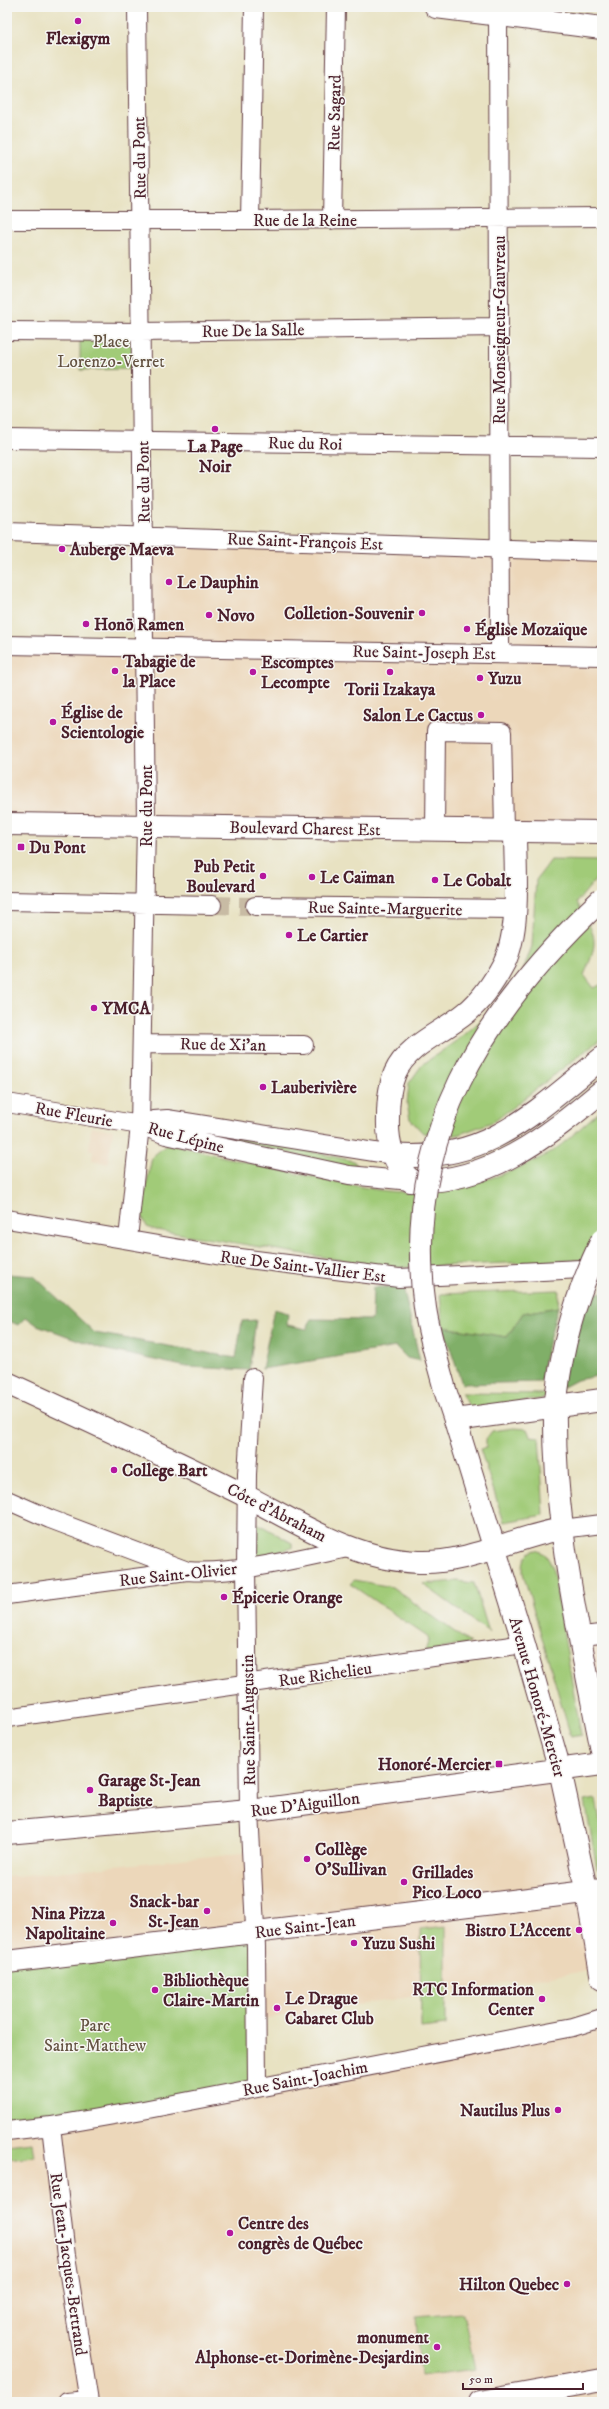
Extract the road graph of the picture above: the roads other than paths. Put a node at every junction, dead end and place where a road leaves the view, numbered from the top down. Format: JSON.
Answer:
{"nodes":[{"id":1,"x":137,"y":7,"type":"edge"},
{"id":2,"x":254,"y":7,"type":"edge"},
{"id":3,"x":336,"y":7,"type":"edge"},
{"id":4,"x":436,"y":7,"type":"edge"},
{"id":5,"x":498,"y":12,"type":"edge"},
{"id":6,"x":602,"y":28,"type":"edge"},
{"id":7,"x":602,"y":217,"type":"edge"},
{"id":8,"x":140,"y":219,"type":"junction"},
{"id":9,"x":499,"y":219,"type":"junction"},
{"id":10,"x":7,"y":220,"type":"edge"},
{"id":11,"x":250,"y":220,"type":"junction"},
{"id":12,"x":332,"y":220,"type":"junction"},
{"id":13,"x":499,"y":327,"type":"junction"},
{"id":14,"x":7,"y":331,"type":"edge"},
{"id":15,"x":141,"y":332,"type":"junction"},
{"id":16,"x":7,"y":439,"type":"edge"},
{"id":17,"x":142,"y":440,"type":"junction"},
{"id":18,"x":499,"y":445,"type":"junction"},
{"id":19,"x":602,"y":447,"type":"edge"},
{"id":20,"x":7,"y":532,"type":"edge"},
{"id":21,"x":144,"y":535,"type":"junction"},
{"id":22,"x":498,"y":548,"type":"junction"},
{"id":23,"x":602,"y":552,"type":"edge"},
{"id":24,"x":7,"y":645,"type":"edge"},
{"id":25,"x":145,"y":646,"type":"junction"},
{"id":26,"x":500,"y":654,"type":"junction"},
{"id":27,"x":602,"y":656,"type":"edge"},
{"id":28,"x":7,"y":824,"type":"edge"},
{"id":29,"x":146,"y":825,"type":"junction"},
{"id":30,"x":435,"y":830,"type":"junction"},
{"id":31,"x":509,"y":831,"type":"junction"},
{"id":32,"x":602,"y":832,"type":"edge"},
{"id":33,"x":602,"y":899,"type":"edge"},
{"id":34,"x":7,"y":901,"type":"edge"},
{"id":35,"x":144,"y":904,"type":"junction"},
{"id":36,"x":212,"y":906,"type":"tunnel mouth"},
{"id":37,"x":255,"y":906,"type":"tunnel mouth"},
{"id":38,"x":514,"y":909,"type":"junction"},
{"id":39,"x":142,"y":1044,"type":"junction"},
{"id":40,"x":304,"y":1045,"type":"dead end"},
{"id":41,"x":602,"y":1058,"type":"edge"},
{"id":42,"x":602,"y":1092,"type":"edge"},
{"id":43,"x":7,"y":1103,"type":"edge"},
{"id":44,"x":140,"y":1126,"type":"junction"},
{"id":45,"x":393,"y":1155,"type":"junction"},
{"id":46,"x":411,"y":1181,"type":"junction"},
{"id":47,"x":7,"y":1219,"type":"edge"},
{"id":48,"x":128,"y":1239,"type":"junction"},
{"id":49,"x":602,"y":1240,"type":"edge"},
{"id":50,"x":602,"y":1268,"type":"edge"},
{"id":51,"x":253,"y":1378,"type":"dead end"},
{"id":52,"x":7,"y":1383,"type":"edge"},
{"id":53,"x":556,"y":1400,"type":"junction"},
{"id":54,"x":602,"y":1400,"type":"edge"},
{"id":55,"x":455,"y":1420,"type":"junction"},
{"id":56,"x":247,"y":1497,"type":"junction"},
{"id":57,"x":7,"y":1500,"type":"edge"},
{"id":58,"x":602,"y":1524,"type":"edge"},
{"id":59,"x":562,"y":1529,"type":"junction"},
{"id":60,"x":348,"y":1548,"type":"junction"},
{"id":61,"x":494,"y":1548,"type":"junction"},
{"id":62,"x":246,"y":1567,"type":"junction"},
{"id":63,"x":187,"y":1571,"type":"junction"},
{"id":64,"x":7,"y":1595,"type":"edge"},
{"id":65,"x":602,"y":1634,"type":"edge"},
{"id":66,"x":580,"y":1636,"type":"junction"},
{"id":67,"x":524,"y":1644,"type":"junction"},
{"id":68,"x":247,"y":1685,"type":"junction"},
{"id":69,"x":7,"y":1718,"type":"edge"},
{"id":70,"x":602,"y":1751,"type":"edge"},
{"id":71,"x":602,"y":1764,"type":"edge"},
{"id":72,"x":560,"y":1770,"type":"junction"},
{"id":73,"x":249,"y":1811,"type":"junction"},
{"id":74,"x":7,"y":1833,"type":"edge"},
{"id":75,"x":595,"y":1892,"type":"edge"},
{"id":76,"x":256,"y":1932,"type":"junction"},
{"id":77,"x":7,"y":1962,"type":"edge"},
{"id":78,"x":602,"y":1979,"type":"edge"},
{"id":79,"x":602,"y":2018,"type":"edge"},
{"id":80,"x":257,"y":2087,"type":"junction"},
{"id":81,"x":51,"y":2126,"type":"junction"},
{"id":82,"x":7,"y":2131,"type":"edge"},
{"id":83,"x":602,"y":2380,"type":"edge"},
{"id":84,"x":89,"y":2401,"type":"edge"},
{"id":85,"x":67,"y":2402,"type":"edge"},
{"id":86,"x":480,"y":2402,"type":"edge"}],
"edges":[{"from":1,"to":8,"type":"street","name":"Rue du Pont"},
{"from":2,"to":11,"type":"street"},
{"from":3,"to":12,"type":"street","name":"Rue Sagard"},
{"from":4,"to":5,"type":"main road"},
{"from":5,"to":6,"type":"main road"},
{"from":5,"to":9,"type":"street","name":"Rue Monseigneur-Gauvreau"},
{"from":7,"to":9,"type":"street","name":"Rue de la Reine"},
{"from":8,"to":10,"type":"street","name":"Rue de la Reine"},
{"from":8,"to":11,"type":"street","name":"Rue de la Reine"},
{"from":8,"to":15,"type":"street","name":"Rue du Pont"},
{"from":9,"to":12,"type":"street","name":"Rue de la Reine"},
{"from":9,"to":13,"type":"street","name":"Rue Monseigneur-Gauvreau"},
{"from":11,"to":12,"type":"street","name":"Rue de la Reine"},
{"from":13,"to":15,"type":"street","name":"Rue De la Salle"},
{"from":13,"to":18,"type":"street","name":"Rue Monseigneur-Gauvreau"},
{"from":14,"to":15,"type":"street","name":"Rue De la Salle"},
{"from":15,"to":17,"type":"street","name":"Rue du Pont"},
{"from":16,"to":17,"type":"street","name":"Rue du Roi"},
{"from":17,"to":18,"type":"street","name":"Rue du Roi"},
{"from":17,"to":21,"type":"street","name":"Rue du Pont"},
{"from":18,"to":19,"type":"street","name":"Rue du Roi"},
{"from":18,"to":22,"type":"street","name":"Rue Monseigneur-Gauvreau"},
{"from":20,"to":21,"type":"street","name":"Rue Saint-François Est"},
{"from":21,"to":22,"type":"street","name":"Rue Saint-François Est"},
{"from":21,"to":25,"type":"street","name":"Rue du Pont"},
{"from":22,"to":23,"type":"street","name":"Rue Saint-François Est"},
{"from":22,"to":26,"type":"street","name":"Rue Monseigneur-Gauvreau"},
{"from":24,"to":25,"type":"street","name":"Rue Saint-Joseph Est"},
{"from":25,"to":26,"type":"street","name":"Rue Saint-Joseph Est"},
{"from":25,"to":29,"type":"street","name":"Rue du Pont"},
{"from":26,"to":27,"type":"street","name":"Rue Saint-Joseph Est"},
{"from":28,"to":29,"type":"main road","name":"Boulevard Charest Est"},
{"from":29,"to":30,"type":"main road","name":"Boulevard Charest Est"},
{"from":29,"to":35,"type":"street","name":"Rue du Pont"},
{"from":30,"to":31,"type":"main road","name":"Boulevard Charest Est"},
{"from":30,"to":31,"type":"street"},
{"from":31,"to":32,"type":"main road","name":"Boulevard Charest Est"},
{"from":31,"to":38,"type":"main road"},
{"from":33,"to":55,"type":"main road","name":"Avenue Honoré-Mercier","bridge":true},
{"from":34,"to":35,"type":"street"},
{"from":35,"to":36,"type":"street"},
{"from":35,"to":39,"type":"street","name":"Rue du Pont"},
{"from":37,"to":38,"type":"street","name":"Rue Sainte-Marguerite"},
{"from":38,"to":45,"type":"main road"},
{"from":39,"to":40,"type":"street","name":"Rue de Xi'an"},
{"from":39,"to":44,"type":"street","name":"Rue du Pont"},
{"from":41,"to":45,"type":"main road"},
{"from":42,"to":46,"type":"main road"},
{"from":43,"to":44,"type":"street","name":"Rue Fleurie"},
{"from":44,"to":45,"type":"street","name":"Rue Lépine"},
{"from":44,"to":46,"type":"street","name":"Rue Lépine"},
{"from":44,"to":48,"type":"street","name":"Rue du Pont"},
{"from":45,"to":46,"type":"main road"},
{"from":47,"to":48,"type":"street","name":"Rue De Saint-Vallier Est"},
{"from":48,"to":50,"type":"street","name":"Rue De Saint-Vallier Est"},
{"from":49,"to":53,"type":"main road","bridge":true},
{"from":51,"to":56,"type":"street","name":"Rue Saint-Augustin"},
{"from":52,"to":56,"type":"main road","name":"Côte d'Abraham"},
{"from":53,"to":54,"type":"main road"},
{"from":53,"to":55,"type":"main road"},
{"from":53,"to":59,"type":"main road"},
{"from":55,"to":61,"type":"main road","name":"Avenue Honoré-Mercier"},
{"from":56,"to":60,"type":"main road","name":"Côte d'Abraham"},
{"from":56,"to":62,"type":"street","name":"Rue Saint-Augustin"},
{"from":57,"to":63,"type":"street"},
{"from":58,"to":59,"type":"street"},
{"from":59,"to":61,"type":"main road","name":"Côte d'Abraham"},
{"from":59,"to":66,"type":"main road"},
{"from":60,"to":61,"type":"main road","name":"Côte d'Abraham"},
{"from":60,"to":62,"type":"street","name":"Rue Saint-Olivier"},
{"from":61,"to":67,"type":"main road","name":"Avenue Honoré-Mercier"},
{"from":62,"to":63,"type":"street","name":"Rue Saint-Olivier"},
{"from":62,"to":68,"type":"street","name":"Rue Saint-Augustin"},
{"from":63,"to":64,"type":"street","name":"Rue Saint-Olivier"},
{"from":65,"to":66,"type":"street"},
{"from":66,"to":70,"type":"main road"},
{"from":67,"to":68,"type":"street","name":"Rue Richelieu"},
{"from":67,"to":72,"type":"main road","name":"Avenue Honoré-Mercier"},
{"from":68,"to":69,"type":"street","name":"Rue Richelieu"},
{"from":68,"to":73,"type":"street","name":"Rue Saint-Augustin"},
{"from":71,"to":72,"type":"main road","name":"Rue D'Aiguillon"},
{"from":72,"to":73,"type":"main road","name":"Rue D'Aiguillon"},
{"from":72,"to":75,"type":"main road","name":"Avenue Honoré-Mercier"},
{"from":73,"to":74,"type":"main road","name":"Rue D'Aiguillon"},
{"from":73,"to":76,"type":"street","name":"Rue Saint-Augustin"},
{"from":75,"to":76,"type":"main road","name":"Rue Saint-Jean"},
{"from":75,"to":78,"type":"main road","name":"Avenue Honoré-Mercier"},
{"from":76,"to":77,"type":"main road","name":"Rue Saint-Jean"},
{"from":76,"to":80,"type":"street","name":"Rue Saint-Augustin"},
{"from":79,"to":80,"type":"street","name":"Rue Saint-Joachim"},
{"from":80,"to":81,"type":"street","name":"Rue Saint-Joachim"},
{"from":81,"to":82,"type":"street","name":"Rue Saint-Joachim"},
{"from":81,"to":84,"type":"street","name":"Rue Jean-Jacques-Bertrand"},
{"from":83,"to":86,"type":"main road"},
{"from":84,"to":85,"type":"street"}]}
